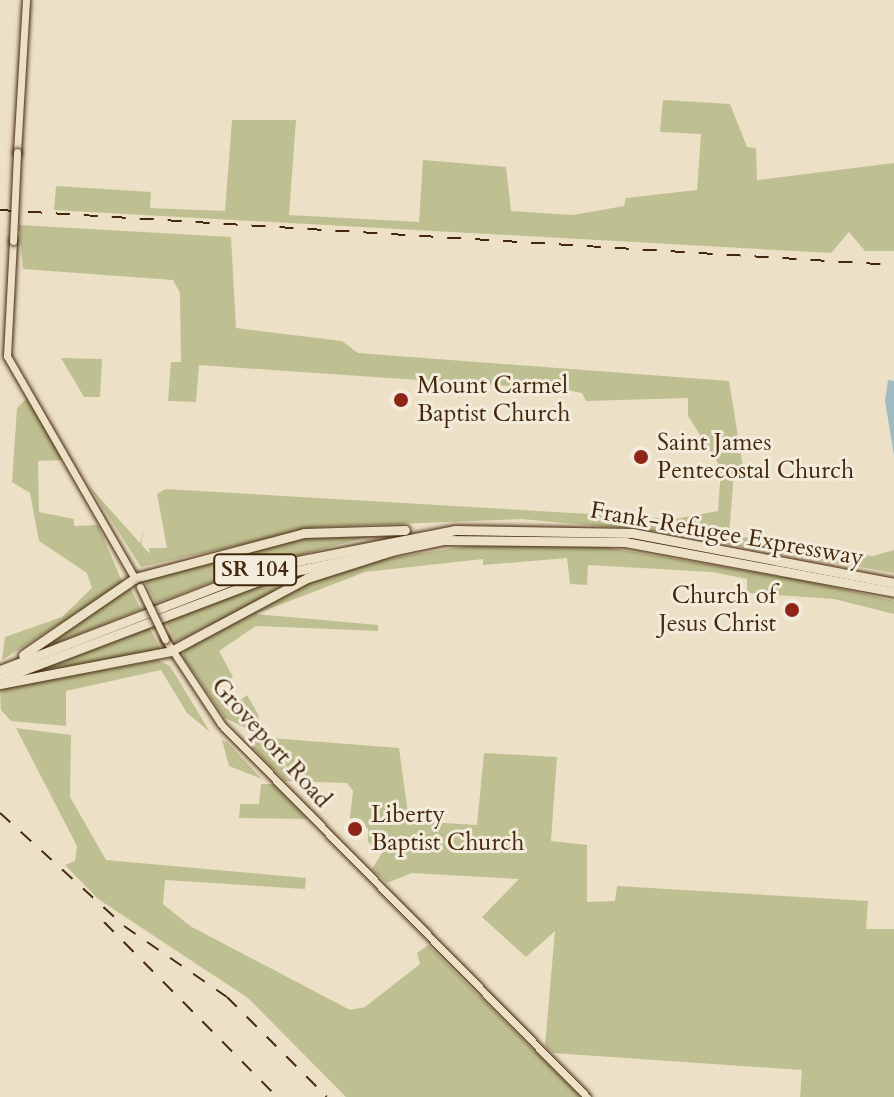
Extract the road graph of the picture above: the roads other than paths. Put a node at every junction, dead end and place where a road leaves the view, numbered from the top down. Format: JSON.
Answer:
{"nodes":[{"id":1,"x":26,"y":0,"type":"edge"},
{"id":2,"x":424,"y":533,"type":"junction"},
{"id":3,"x":408,"y":544,"type":"junction"},
{"id":4,"x":894,"y":581,"type":"edge"},
{"id":5,"x":138,"y":583,"type":"junction"},
{"id":6,"x":894,"y":592,"type":"edge"},
{"id":7,"x":171,"y":651,"type":"junction"},
{"id":8,"x":20,"y":667,"type":"junction"},
{"id":9,"x":0,"y":668,"type":"edge"},
{"id":10,"x":0,"y":681,"type":"edge"},
{"id":11,"x":587,"y":1097,"type":"edge"}],
"edges":[{"from":1,"to":5,"type":"main road","name":"Groveport Road","bridge":true},
{"from":2,"to":4,"type":"highway","name":"Frank-Refugee Expressway","number":"SR 104"},
{"from":2,"to":5,"type":"highway"},
{"from":2,"to":8,"type":"highway","name":"Frank-Refugee Expressway","number":"SR 104"},
{"from":3,"to":6,"type":"highway","name":"Frank-Refugee Expressway","number":"SR 104"},
{"from":3,"to":7,"type":"highway"},
{"from":3,"to":8,"type":"highway","name":"Frank-Refugee Expressway","number":"SR 104"},
{"from":5,"to":7,"type":"main road","name":"Groveport Road","bridge":true},
{"from":5,"to":8,"type":"highway"},
{"from":7,"to":8,"type":"highway"},
{"from":7,"to":11,"type":"main road","name":"Groveport Road"},
{"from":8,"to":9,"type":"highway","name":"Frank-Refugee Expressway","number":"SR 104"},
{"from":8,"to":10,"type":"highway","name":"Frank-Refugee Expressway","number":"SR 104"}]}
